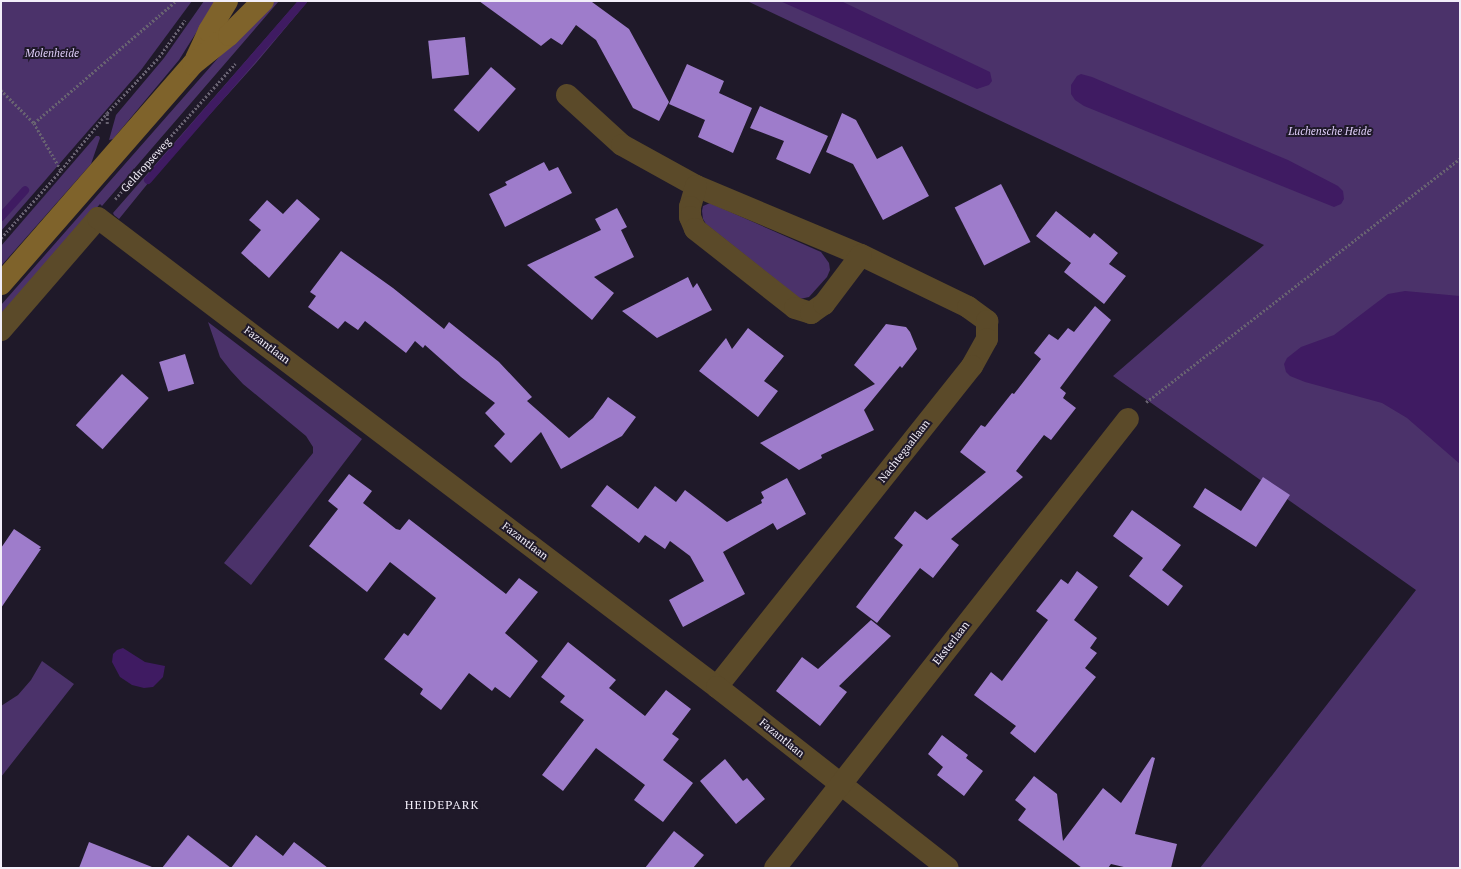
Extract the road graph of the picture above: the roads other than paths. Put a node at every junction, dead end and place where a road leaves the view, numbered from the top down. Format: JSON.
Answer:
{"nodes":[{"id":1,"x":227,"y":1,"type":"edge"},
{"id":2,"x":263,"y":1,"type":"edge"},
{"id":3,"x":193,"y":64,"type":"junction"},
{"id":4,"x":567,"y":95,"type":"dead end"},
{"id":5,"x":696,"y":186,"type":"junction"},
{"id":6,"x":861,"y":255,"type":"junction"},
{"id":7,"x":1,"y":284,"type":"edge"},
{"id":8,"x":1,"y":330,"type":"edge"},
{"id":9,"x":1128,"y":418,"type":"road end"},
{"id":10,"x":717,"y":687,"type":"junction"},
{"id":11,"x":840,"y":784,"type":"junction"},
{"id":12,"x":774,"y":868,"type":"edge"},
{"id":13,"x":948,"y":868,"type":"edge"}],
"edges":[{"from":1,"to":3,"type":"main road"},
{"from":2,"to":3,"type":"main road"},
{"from":3,"to":7,"type":"main road"},
{"from":4,"to":5,"type":"street","name":"Nachtegaallaan"},
{"from":5,"to":6,"type":"street","name":"Nachtegaallaan"},
{"from":5,"to":6,"type":"street"},
{"from":6,"to":10,"type":"street","name":"Nachtegaallaan"},
{"from":8,"to":10,"type":"street","name":"Fazantlaan"},
{"from":9,"to":11,"type":"street","name":"Eksterlaan"},
{"from":10,"to":11,"type":"street","name":"Fazantlaan"},
{"from":11,"to":12,"type":"street","name":"Eksterlaan"},
{"from":11,"to":13,"type":"street","name":"Fazantlaan"}]}
